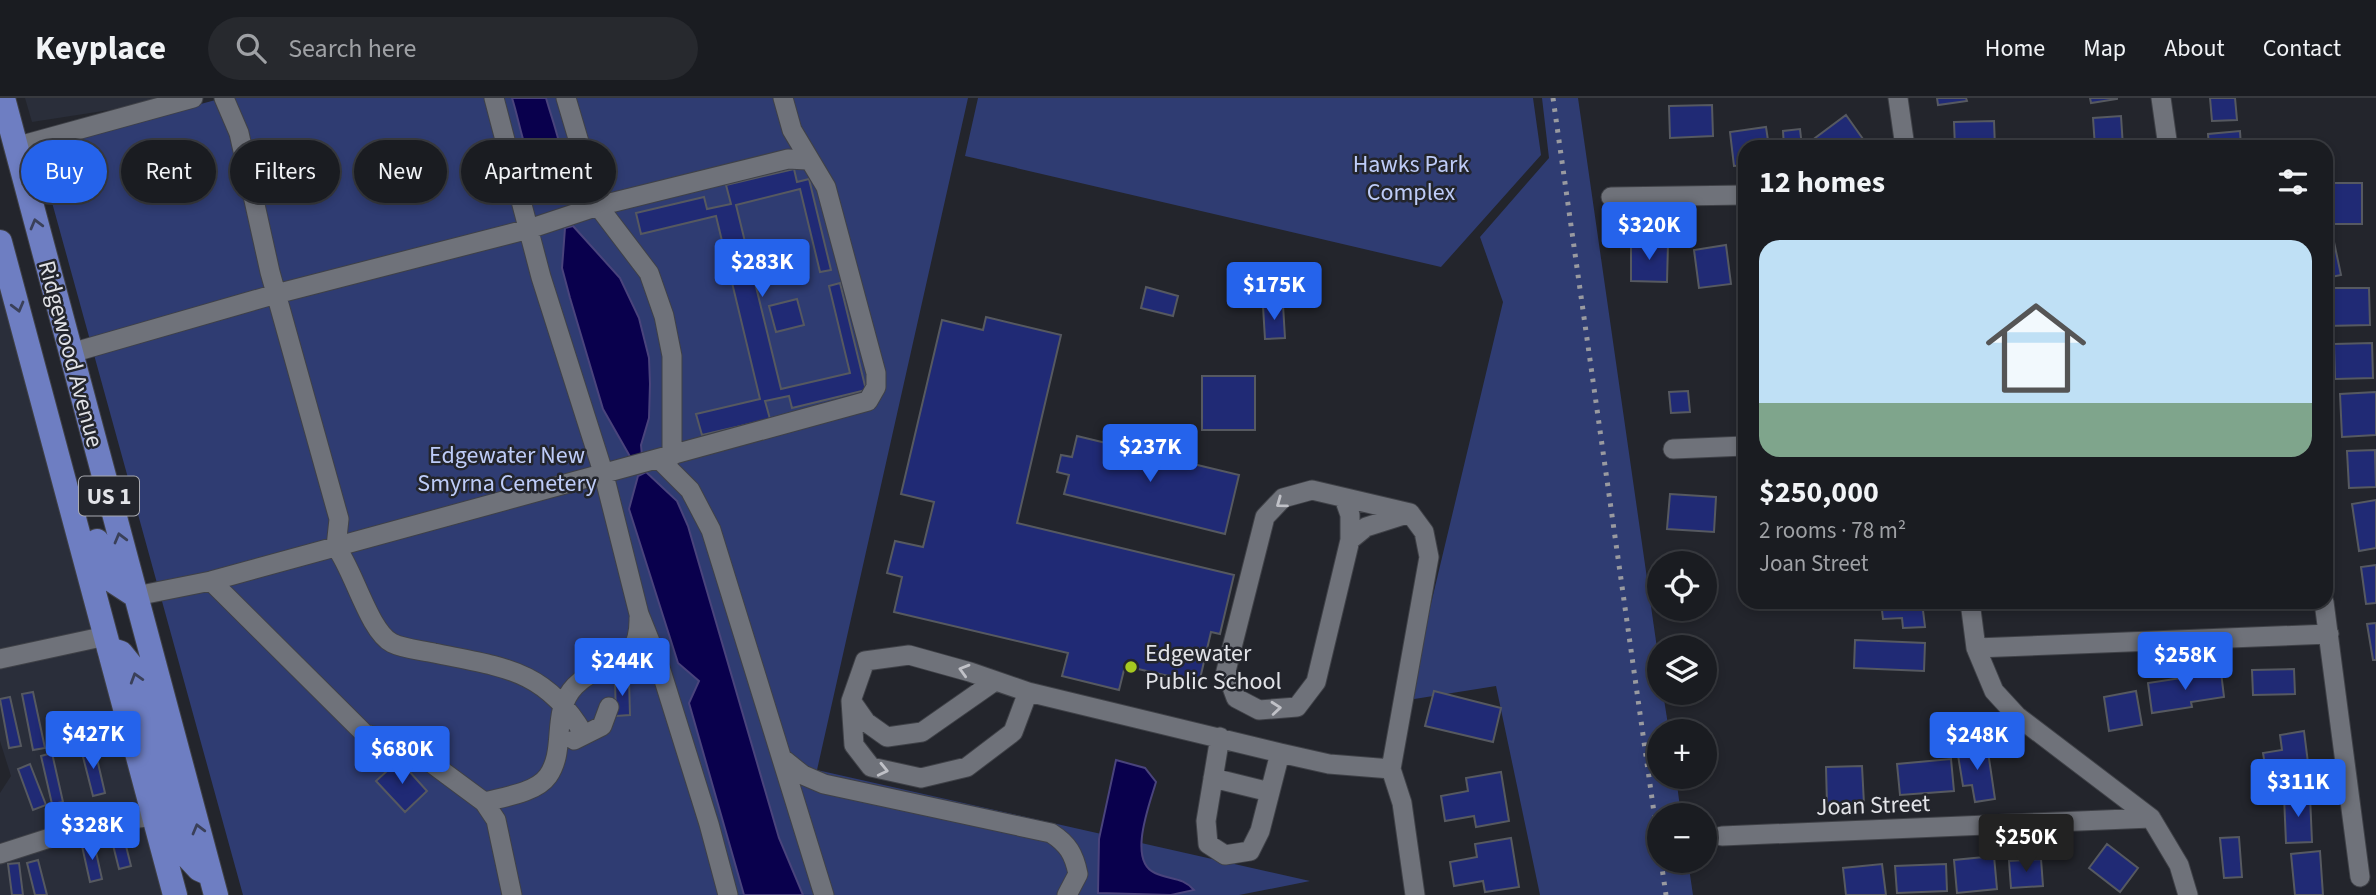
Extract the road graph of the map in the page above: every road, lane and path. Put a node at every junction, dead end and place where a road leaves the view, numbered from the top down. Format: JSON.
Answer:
{"nodes":[{"id":1,"x":3,"y":98,"type":"edge"},
{"id":2,"x":193,"y":98,"type":"edge"},
{"id":3,"x":224,"y":98,"type":"edge"},
{"id":4,"x":494,"y":98,"type":"edge"},
{"id":5,"x":566,"y":98,"type":"edge"},
{"id":6,"x":783,"y":98,"type":"edge"},
{"id":7,"x":1898,"y":98,"type":"edge"},
{"id":8,"x":2161,"y":98,"type":"edge"},
{"id":9,"x":9,"y":133,"type":"edge"},
{"id":10,"x":1904,"y":140,"type":"edge"},
{"id":11,"x":2167,"y":140,"type":"edge"},
{"id":12,"x":798,"y":160,"type":"junction"},
{"id":13,"x":1738,"y":195,"type":"edge"},
{"id":14,"x":1611,"y":197,"type":"dead end"},
{"id":15,"x":598,"y":206,"type":"junction"},
{"id":16,"x":529,"y":229,"type":"junction"},
{"id":17,"x":0,"y":242,"type":"edge"},
{"id":18,"x":276,"y":294,"type":"junction"},
{"id":19,"x":27,"y":341,"type":"junction"},
{"id":20,"x":71,"y":353,"type":"junction"},
{"id":21,"x":1738,"y":446,"type":"edge"},
{"id":22,"x":1673,"y":449,"type":"dead end"},
{"id":23,"x":666,"y":458,"type":"junction"},
{"id":24,"x":604,"y":475,"type":"junction"},
{"id":25,"x":1344,"y":498,"type":"junction"},
{"id":26,"x":1410,"y":513,"type":"junction"},
{"id":27,"x":1350,"y":540,"type":"junction"},
{"id":28,"x":336,"y":547,"type":"junction"},
{"id":29,"x":211,"y":581,"type":"junction"},
{"id":30,"x":136,"y":596,"type":"junction"},
{"id":31,"x":1971,"y":609,"type":"edge"},
{"id":32,"x":2325,"y":609,"type":"edge"},
{"id":33,"x":639,"y":614,"type":"junction"},
{"id":34,"x":2329,"y":634,"type":"junction"},
{"id":35,"x":108,"y":643,"type":"junction"},
{"id":36,"x":1976,"y":648,"type":"junction"},
{"id":37,"x":0,"y":659,"type":"edge"},
{"id":38,"x":995,"y":681,"type":"junction"},
{"id":39,"x":1028,"y":692,"type":"junction"},
{"id":40,"x":852,"y":702,"type":"junction"},
{"id":41,"x":564,"y":703,"type":"junction"},
{"id":42,"x":609,"y":708,"type":"dead end"},
{"id":43,"x":583,"y":733,"type":"junction"},
{"id":44,"x":1220,"y":737,"type":"junction"},
{"id":45,"x":1280,"y":753,"type":"junction"},
{"id":46,"x":783,"y":759,"type":"junction"},
{"id":47,"x":555,"y":760,"type":"junction"},
{"id":48,"x":1391,"y":769,"type":"junction"},
{"id":49,"x":1213,"y":778,"type":"junction"},
{"id":50,"x":1270,"y":792,"type":"junction"},
{"id":51,"x":484,"y":802,"type":"junction"},
{"id":52,"x":153,"y":816,"type":"junction"},
{"id":53,"x":2151,"y":818,"type":"junction"},
{"id":54,"x":1722,"y":836,"type":"dead end"},
{"id":55,"x":0,"y":854,"type":"edge"},
{"id":56,"x":2360,"y":877,"type":"dead end"},
{"id":57,"x":213,"y":885,"type":"edge"},
{"id":58,"x":175,"y":895,"type":"edge"},
{"id":59,"x":512,"y":895,"type":"edge"},
{"id":60,"x":728,"y":895,"type":"edge"},
{"id":61,"x":824,"y":895,"type":"edge"},
{"id":62,"x":1067,"y":895,"type":"edge"},
{"id":63,"x":1415,"y":895,"type":"edge"},
{"id":64,"x":2188,"y":895,"type":"edge"}],
"edges":[{"from":1,"to":9,"type":"main road","name":"Ridgewood Avenue","number":"US 1"},
{"from":2,"to":9,"type":"street"},
{"from":3,"to":18,"type":"street"},
{"from":4,"to":16,"type":"street"},
{"from":5,"to":15,"type":"street"},
{"from":6,"to":12,"type":"street"},
{"from":7,"to":10,"type":"street"},
{"from":8,"to":11,"type":"street"},
{"from":20,"to":9,"type":"main road","name":"Ridgewood Avenue","number":"US 1","one_way":true},
{"from":12,"to":15,"type":"street"},
{"from":12,"to":23,"type":"street"},
{"from":13,"to":14,"type":"street"},
{"from":15,"to":16,"type":"street"},
{"from":15,"to":23,"type":"street"},
{"from":16,"to":18,"type":"street"},
{"from":16,"to":24,"type":"street"},
{"from":17,"to":19,"type":"main road","name":"Ridgewood Avenue","number":"US 1","one_way":true},
{"from":18,"to":20,"type":"street"},
{"from":18,"to":28,"type":"street"},
{"from":19,"to":30,"type":"main road"},
{"from":19,"to":35,"type":"main road","name":"Ridgewood Avenue","number":"US 1"},
{"from":30,"to":20,"type":"main road","name":"Ridgewood Avenue","number":"US 1","one_way":true},
{"from":21,"to":22,"type":"street"},
{"from":23,"to":24,"type":"street"},
{"from":23,"to":46,"type":"street"},
{"from":24,"to":28,"type":"street"},
{"from":24,"to":33,"type":"street"},
{"from":25,"to":26,"type":"street"},
{"from":25,"to":27,"type":"street"},
{"from":25,"to":27,"type":"street","one_way":true},
{"from":26,"to":27,"type":"street"},
{"from":26,"to":48,"type":"street"},
{"from":28,"to":29,"type":"street"},
{"from":28,"to":41,"type":"street"},
{"from":29,"to":30,"type":"street"},
{"from":29,"to":51,"type":"street"},
{"from":57,"to":30,"type":"main road","name":"Ridgewood Avenue","number":"US 1","one_way":true},
{"from":31,"to":36,"type":"street"},
{"from":32,"to":34,"type":"street"},
{"from":33,"to":41,"type":"street"},
{"from":33,"to":60,"type":"street"},
{"from":34,"to":36,"type":"street"},
{"from":34,"to":56,"type":"street"},
{"from":35,"to":37,"type":"street"},
{"from":35,"to":52,"type":"main road","name":"Ridgewood Avenue","number":"US 1"},
{"from":57,"to":35,"type":"main road","one_way":true},
{"from":36,"to":53,"type":"street"},
{"from":38,"to":39,"type":"street"},
{"from":38,"to":40,"type":"street"},
{"from":38,"to":40,"type":"street","one_way":true},
{"from":40,"to":39,"type":"street","one_way":true},
{"from":39,"to":44,"type":"street"},
{"from":41,"to":43,"type":"street"},
{"from":41,"to":47,"type":"street"},
{"from":42,"to":43,"type":"street"},
{"from":43,"to":47,"type":"street"},
{"from":44,"to":45,"type":"street"},
{"from":44,"to":49,"type":"street"},
{"from":45,"to":48,"type":"street"},
{"from":45,"to":50,"type":"street"},
{"from":46,"to":61,"type":"street"},
{"from":46,"to":62,"type":"street"},
{"from":47,"to":51,"type":"street"},
{"from":48,"to":63,"type":"street"},
{"from":49,"to":50,"type":"street"},
{"from":49,"to":50,"type":"street"},
{"from":51,"to":59,"type":"street"},
{"from":52,"to":55,"type":"street"},
{"from":52,"to":58,"type":"main road","name":"Ridgewood Avenue","number":"US 1"},
{"from":53,"to":54,"type":"street","name":"Joan Street"},
{"from":53,"to":64,"type":"street"}]}
